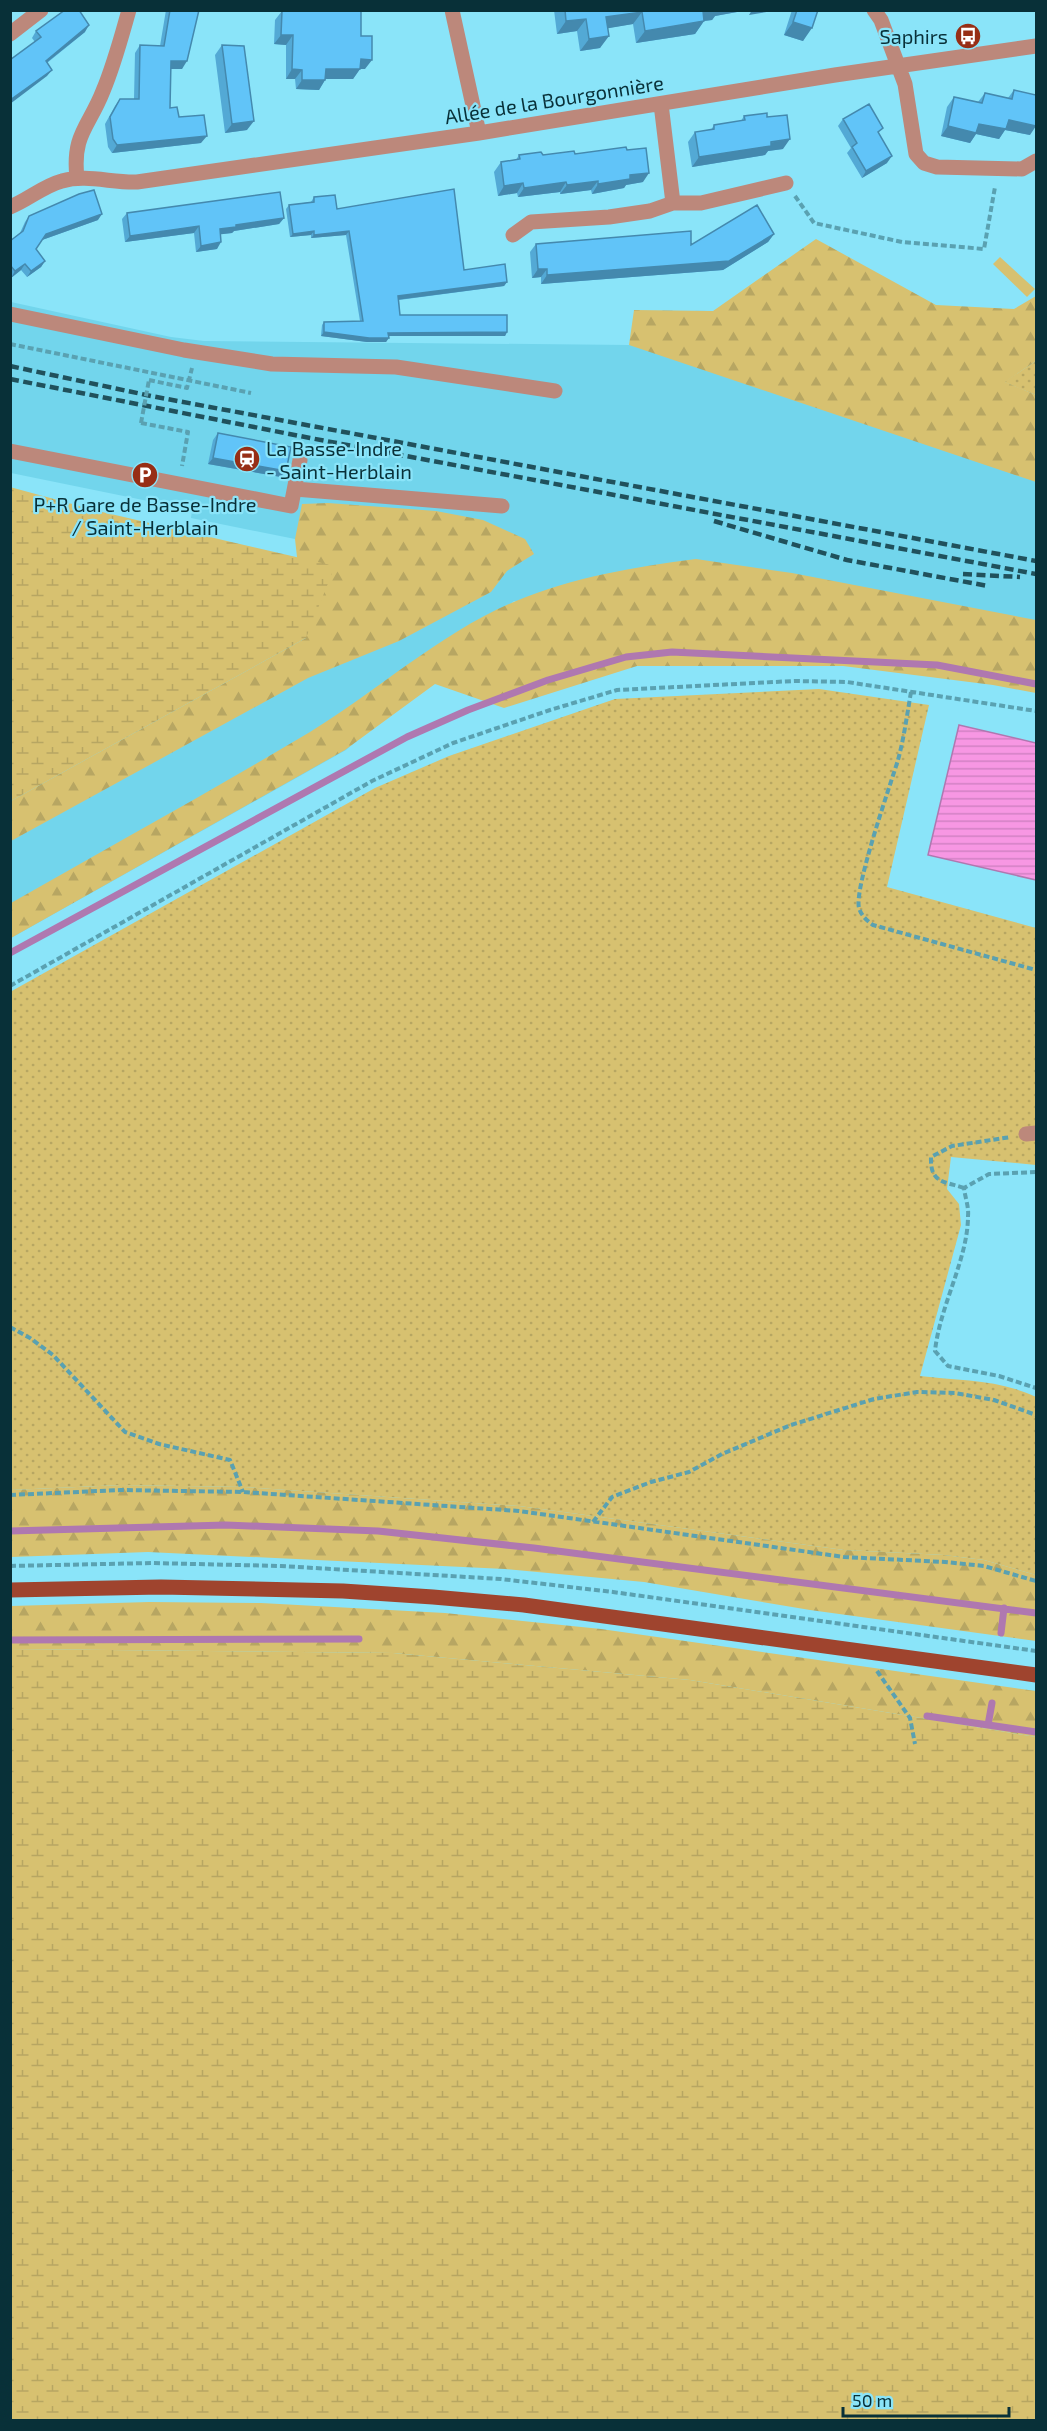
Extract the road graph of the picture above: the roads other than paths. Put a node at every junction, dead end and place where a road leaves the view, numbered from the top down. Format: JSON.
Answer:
{"nodes":[{"id":1,"x":41,"y":10,"type":"edge"},
{"id":2,"x":129,"y":10,"type":"edge"},
{"id":3,"x":452,"y":10,"type":"edge"},
{"id":4,"x":874,"y":10,"type":"edge"},
{"id":5,"x":10,"y":34,"type":"edge"},
{"id":6,"x":1036,"y":46,"type":"edge"},
{"id":7,"x":898,"y":68,"type":"junction"},
{"id":8,"x":661,"y":104,"type":"junction"},
{"id":9,"x":479,"y":133,"type":"junction"},
{"id":10,"x":1036,"y":161,"type":"edge"},
{"id":11,"x":77,"y":178,"type":"junction"},
{"id":12,"x":786,"y":183,"type":"road end"},
{"id":13,"x":673,"y":203,"type":"junction"},
{"id":14,"x":10,"y":207,"type":"edge"},
{"id":15,"x":513,"y":235,"type":"dead end"},
{"id":16,"x":10,"y":314,"type":"edge"},
{"id":17,"x":555,"y":391,"type":"dead end"},
{"id":18,"x":10,"y":452,"type":"edge"},
{"id":19,"x":300,"y":460,"type":"dead end"},
{"id":20,"x":295,"y":489,"type":"junction"},
{"id":21,"x":502,"y":506,"type":"dead end"},
{"id":22,"x":10,"y":1590,"type":"edge"},
{"id":23,"x":1036,"y":1675,"type":"edge"}],
"edges":[{"from":1,"to":5,"type":"street"},
{"from":2,"to":11,"type":"street"},
{"from":3,"to":9,"type":"street"},
{"from":4,"to":7,"type":"street"},
{"from":6,"to":7,"type":"street","name":"Allée de la Bourgonnière"},
{"from":7,"to":8,"type":"street","name":"Allée de la Bourgonnière"},
{"from":7,"to":10,"type":"street"},
{"from":8,"to":9,"type":"street","name":"Allée de la Bourgonnière"},
{"from":8,"to":13,"type":"street"},
{"from":9,"to":11,"type":"street","name":"Allée de la Bourgonnière"},
{"from":11,"to":14,"type":"street"},
{"from":12,"to":13,"type":"street"},
{"from":13,"to":15,"type":"street"},
{"from":16,"to":17,"type":"street"},
{"from":18,"to":20,"type":"street"},
{"from":19,"to":20,"type":"street"},
{"from":20,"to":21,"type":"street"},
{"from":22,"to":23,"type":"main road"}]}
